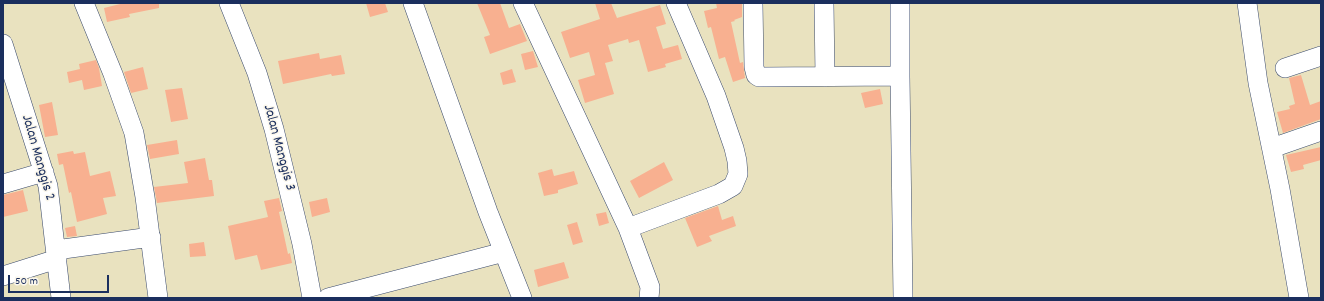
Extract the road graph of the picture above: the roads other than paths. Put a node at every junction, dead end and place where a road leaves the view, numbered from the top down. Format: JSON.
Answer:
{"nodes":[{"id":1,"x":84,"y":3,"type":"edge"},
{"id":2,"x":229,"y":3,"type":"edge"},
{"id":3,"x":412,"y":3,"type":"edge"},
{"id":4,"x":523,"y":3,"type":"edge"},
{"id":5,"x":676,"y":3,"type":"edge"},
{"id":6,"x":753,"y":3,"type":"edge"},
{"id":7,"x":824,"y":3,"type":"edge"},
{"id":8,"x":900,"y":3,"type":"edge"},
{"id":9,"x":1247,"y":3,"type":"edge"},
{"id":10,"x":3,"y":44,"type":"edge"},
{"id":11,"x":1321,"y":56,"type":"edge"},
{"id":12,"x":1285,"y":68,"type":"dead end"},
{"id":13,"x":900,"y":76,"type":"junction"},
{"id":14,"x":825,"y":77,"type":"junction"},
{"id":15,"x":1321,"y":131,"type":"edge"},
{"id":16,"x":1272,"y":148,"type":"junction"},
{"id":17,"x":44,"y":172,"type":"junction"},
{"id":18,"x":3,"y":184,"type":"edge"},
{"id":19,"x":628,"y":228,"type":"junction"},
{"id":20,"x":151,"y":237,"type":"junction"},
{"id":21,"x":504,"y":252,"type":"junction"},
{"id":22,"x":57,"y":254,"type":"junction"},
{"id":23,"x":3,"y":276,"type":"edge"},
{"id":24,"x":61,"y":298,"type":"edge"},
{"id":25,"x":158,"y":298,"type":"edge"},
{"id":26,"x":312,"y":298,"type":"edge"},
{"id":27,"x":328,"y":298,"type":"edge"},
{"id":28,"x":522,"y":298,"type":"edge"},
{"id":29,"x":649,"y":298,"type":"edge"},
{"id":30,"x":903,"y":298,"type":"edge"},
{"id":31,"x":1299,"y":298,"type":"edge"}],
"edges":[{"from":1,"to":20,"type":"street"},
{"from":2,"to":26,"type":"street","name":"Jalan Manggis 3"},
{"from":3,"to":21,"type":"street"},
{"from":4,"to":19,"type":"street"},
{"from":5,"to":19,"type":"street"},
{"from":6,"to":14,"type":"street"},
{"from":7,"to":14,"type":"street"},
{"from":8,"to":13,"type":"street"},
{"from":9,"to":16,"type":"street"},
{"from":10,"to":17,"type":"street","name":"Jalan Manggis 2"},
{"from":11,"to":12,"type":"street"},
{"from":13,"to":14,"type":"street"},
{"from":13,"to":30,"type":"street"},
{"from":15,"to":16,"type":"street"},
{"from":16,"to":31,"type":"street"},
{"from":17,"to":18,"type":"street"},
{"from":17,"to":22,"type":"street","name":"Jalan Manggis 2"},
{"from":19,"to":29,"type":"street"},
{"from":20,"to":22,"type":"street"},
{"from":20,"to":25,"type":"street"},
{"from":21,"to":27,"type":"street"},
{"from":21,"to":28,"type":"street"},
{"from":22,"to":23,"type":"street"},
{"from":22,"to":24,"type":"street","name":"Jalan Manggis 2"}]}
